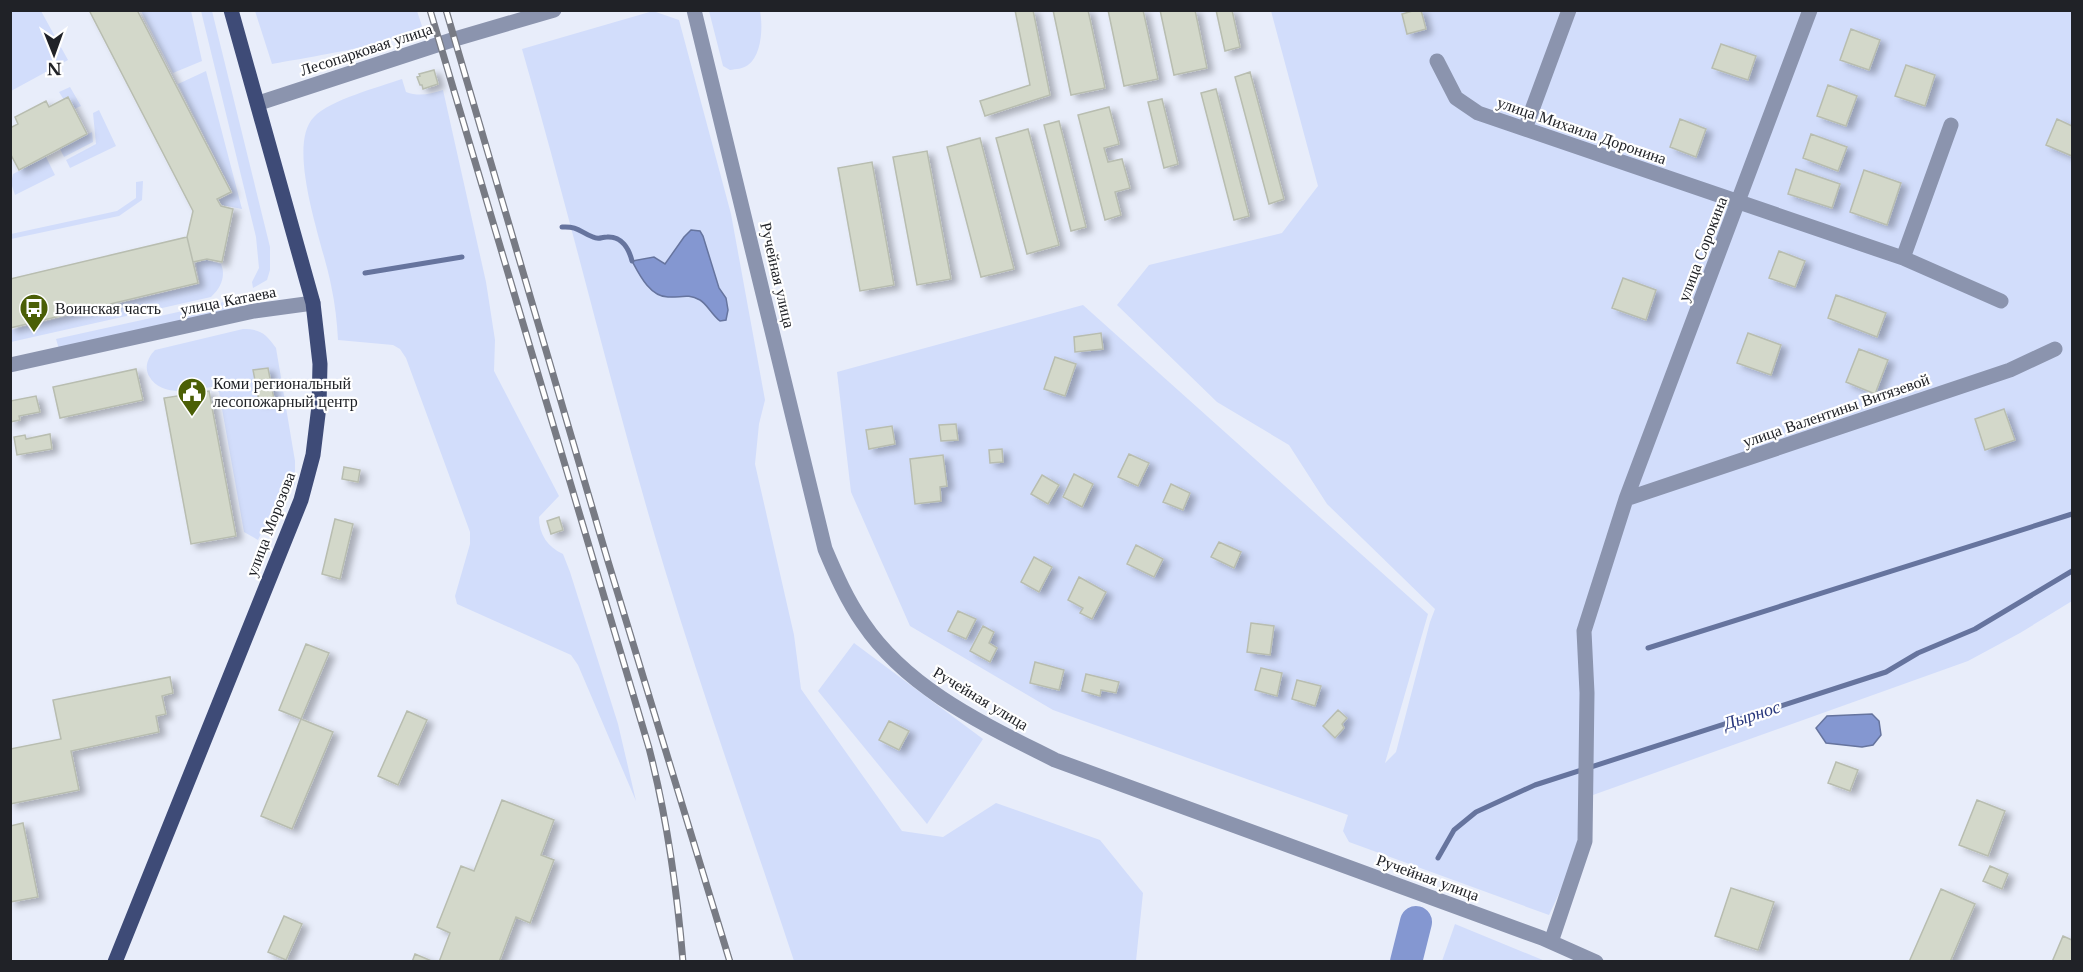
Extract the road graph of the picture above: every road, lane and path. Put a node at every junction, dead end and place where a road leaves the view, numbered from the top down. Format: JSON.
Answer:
{"nodes":[{"id":1,"x":231,"y":10,"type":"edge"},
{"id":2,"x":555,"y":10,"type":"edge"},
{"id":3,"x":694,"y":10,"type":"edge"},
{"id":4,"x":1569,"y":10,"type":"edge"},
{"id":5,"x":1810,"y":10,"type":"edge"},
{"id":6,"x":1437,"y":61,"type":"dead end"},
{"id":7,"x":258,"y":103,"type":"junction"},
{"id":8,"x":1951,"y":126,"type":"dead end"},
{"id":9,"x":1525,"y":129,"type":"junction"},
{"id":10,"x":1739,"y":203,"type":"junction"},
{"id":11,"x":1903,"y":258,"type":"junction"},
{"id":12,"x":2001,"y":300,"type":"dead end"},
{"id":13,"x":313,"y":303,"type":"junction"},
{"id":14,"x":2055,"y":349,"type":"dead end"},
{"id":15,"x":10,"y":365,"type":"edge"},
{"id":16,"x":1626,"y":499,"type":"junction"},
{"id":17,"x":1551,"y":942,"type":"junction"},
{"id":18,"x":115,"y":962,"type":"edge"},
{"id":19,"x":1596,"y":962,"type":"edge"}],
"edges":[{"from":1,"to":7,"type":"main road","name":"улица Морозова"},
{"from":2,"to":7,"type":"street","name":"Лесопарковая улица"},
{"from":3,"to":17,"type":"street","name":"Ручейная улица"},
{"from":4,"to":9,"type":"street"},
{"from":5,"to":10,"type":"street","name":"улица Сорокина"},
{"from":6,"to":9,"type":"street","name":"улица Михаила Доронина"},
{"from":7,"to":13,"type":"main road","name":"улица Морозова"},
{"from":8,"to":11,"type":"street"},
{"from":9,"to":10,"type":"street","name":"улица Михаила Доронина"},
{"from":10,"to":11,"type":"street","name":"улица Михаила Доронина"},
{"from":10,"to":16,"type":"street","name":"улица Сорокина"},
{"from":11,"to":12,"type":"street","name":"улица Михаила Доронина"},
{"from":13,"to":15,"type":"street","name":"улица Катаева"},
{"from":13,"to":18,"type":"main road","name":"улица Морозова"},
{"from":14,"to":16,"type":"street","name":"улица Валентины Витязевой"},
{"from":16,"to":17,"type":"street","name":"улица Сорокина"},
{"from":17,"to":19,"type":"street","name":"Ручейная улица"}]}
